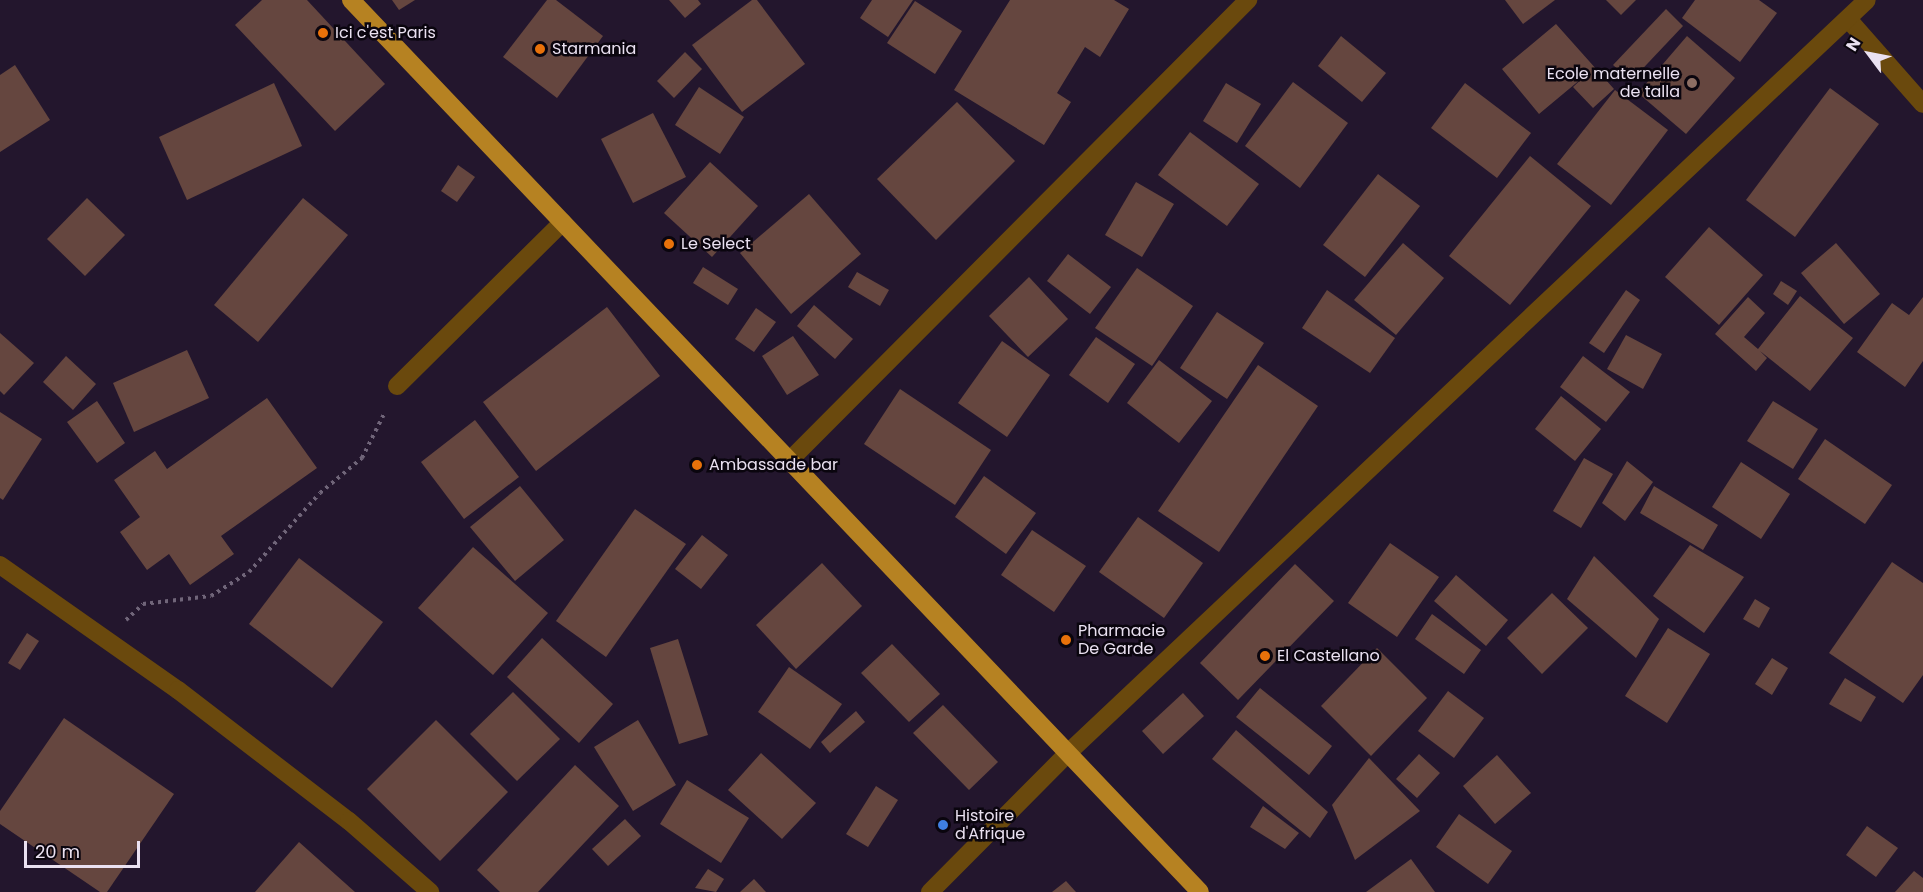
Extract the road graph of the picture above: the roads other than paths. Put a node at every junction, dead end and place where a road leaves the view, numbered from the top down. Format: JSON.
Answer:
{"nodes":[{"id":1,"x":351,"y":0,"type":"edge"},
{"id":2,"x":1248,"y":0,"type":"edge"},
{"id":3,"x":1867,"y":0,"type":"edge"},
{"id":4,"x":1848,"y":19,"type":"junction"},
{"id":5,"x":1923,"y":104,"type":"edge"},
{"id":6,"x":564,"y":222,"type":"junction"},
{"id":7,"x":397,"y":387,"type":"road end"},
{"id":8,"x":789,"y":461,"type":"junction"},
{"id":9,"x":0,"y":565,"type":"edge"},
{"id":10,"x":1069,"y":752,"type":"junction"},
{"id":11,"x":430,"y":892,"type":"edge"},
{"id":12,"x":930,"y":892,"type":"edge"},
{"id":13,"x":1200,"y":892,"type":"edge"}],
"edges":[{"from":1,"to":6,"type":"highway"},
{"from":2,"to":8,"type":"street"},
{"from":3,"to":4,"type":"street"},
{"from":4,"to":5,"type":"street"},
{"from":4,"to":10,"type":"street"},
{"from":6,"to":7,"type":"street"},
{"from":6,"to":8,"type":"highway"},
{"from":8,"to":10,"type":"highway"},
{"from":9,"to":11,"type":"street"},
{"from":10,"to":12,"type":"street"},
{"from":10,"to":13,"type":"highway"}]}
